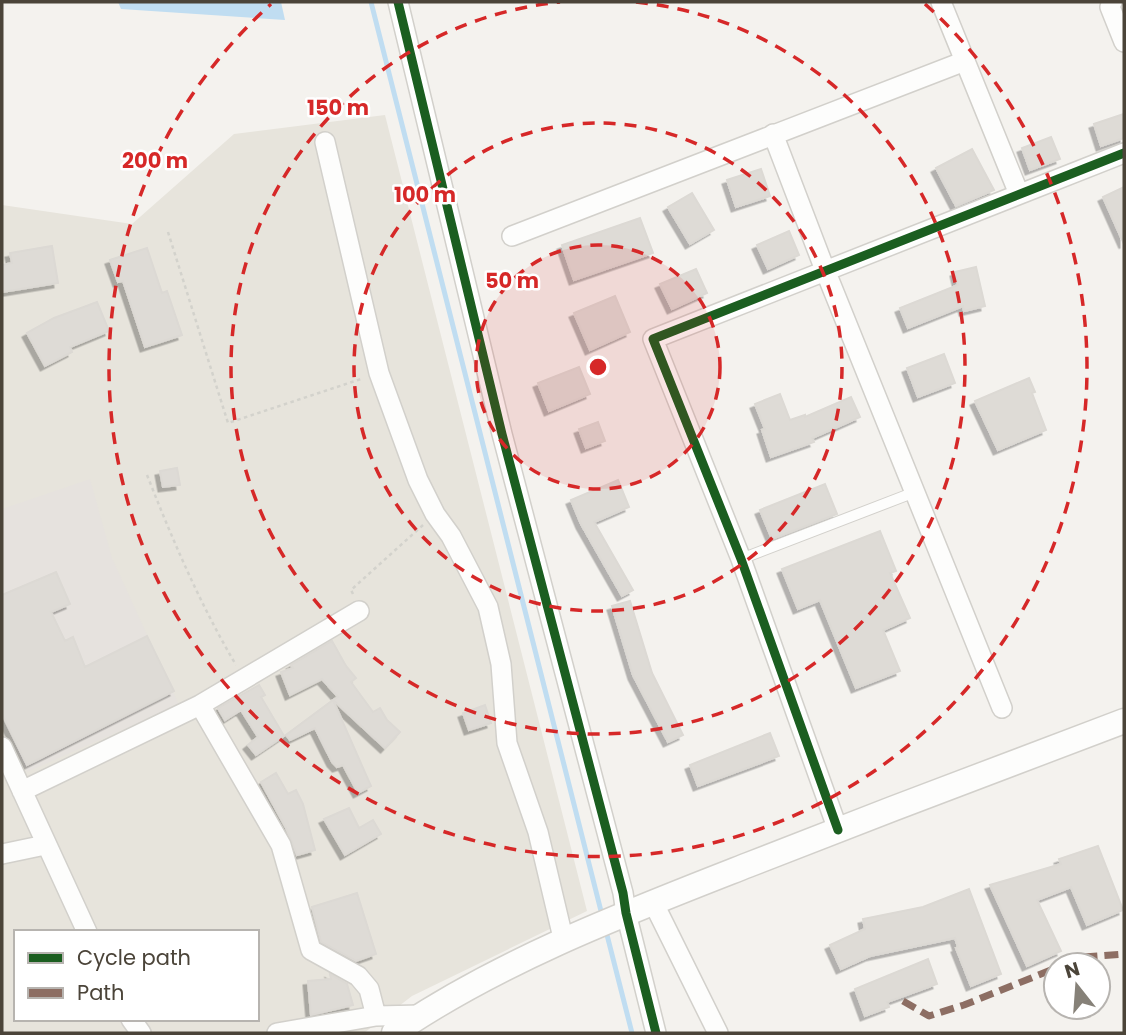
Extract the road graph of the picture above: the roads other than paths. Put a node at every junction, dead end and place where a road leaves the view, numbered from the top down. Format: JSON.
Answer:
{"nodes":[{"id":1,"x":398,"y":2,"type":"edge"},
{"id":2,"x":941,"y":2,"type":"edge"},
{"id":3,"x":1112,"y":2,"type":"edge"},
{"id":4,"x":1124,"y":42,"type":"edge"},
{"id":5,"x":965,"y":61,"type":"junction"},
{"id":6,"x":773,"y":134,"type":"junction"},
{"id":7,"x":325,"y":142,"type":"dead end"},
{"id":8,"x":1124,"y":153,"type":"edge"},
{"id":9,"x":1019,"y":194,"type":"junction"},
{"id":10,"x":512,"y":236,"type":"dead end"},
{"id":11,"x":825,"y":270,"type":"junction"},
{"id":12,"x":915,"y":492,"type":"junction"},
{"id":13,"x":741,"y":559,"type":"junction"},
{"id":14,"x":359,"y":611,"type":"road end"},
{"id":15,"x":200,"y":705,"type":"junction"},
{"id":16,"x":1002,"y":708,"type":"dead end"},
{"id":17,"x":1124,"y":721,"type":"edge"},
{"id":18,"x":2,"y":747,"type":"edge"},
{"id":19,"x":22,"y":791,"type":"junction"},
{"id":20,"x":838,"y":830,"type":"junction"},
{"id":21,"x":45,"y":845,"type":"junction"},
{"id":22,"x":2,"y":855,"type":"edge"},
{"id":23,"x":653,"y":902,"type":"junction"},
{"id":24,"x":626,"y":913,"type":"junction"},
{"id":25,"x":86,"y":930,"type":"edge"},
{"id":26,"x":564,"y":942,"type":"junction"},
{"id":27,"x":421,"y":1015,"type":"junction"},
{"id":28,"x":376,"y":1016,"type":"junction"},
{"id":29,"x":277,"y":1033,"type":"edge"},
{"id":30,"x":394,"y":1033,"type":"edge"},
{"id":31,"x":656,"y":1033,"type":"edge"},
{"id":32,"x":718,"y":1033,"type":"edge"}],
"edges":[{"from":1,"to":24,"type":"street"},
{"from":2,"to":5,"type":"street"},
{"from":3,"to":4,"type":"street"},
{"from":5,"to":6,"type":"street"},
{"from":5,"to":9,"type":"street"},
{"from":6,"to":10,"type":"street"},
{"from":6,"to":11,"type":"street"},
{"from":7,"to":26,"type":"street"},
{"from":8,"to":9,"type":"street"},
{"from":9,"to":11,"type":"street"},
{"from":11,"to":12,"type":"street"},
{"from":11,"to":13,"type":"street"},
{"from":12,"to":13,"type":"lane"},
{"from":12,"to":16,"type":"street"},
{"from":13,"to":20,"type":"street"},
{"from":14,"to":15,"type":"street"},
{"from":15,"to":19,"type":"street"},
{"from":15,"to":28,"type":"street"},
{"from":17,"to":20,"type":"street"},
{"from":18,"to":19,"type":"street"},
{"from":19,"to":21,"type":"street"},
{"from":20,"to":23,"type":"street"},
{"from":21,"to":22,"type":"street"},
{"from":21,"to":25,"type":"street"},
{"from":23,"to":24,"type":"street"},
{"from":23,"to":32,"type":"street"},
{"from":24,"to":26,"type":"street"},
{"from":24,"to":31,"type":"street"},
{"from":26,"to":27,"type":"street"},
{"from":27,"to":28,"type":"street"},
{"from":27,"to":30,"type":"street"},
{"from":28,"to":29,"type":"street"}]}
